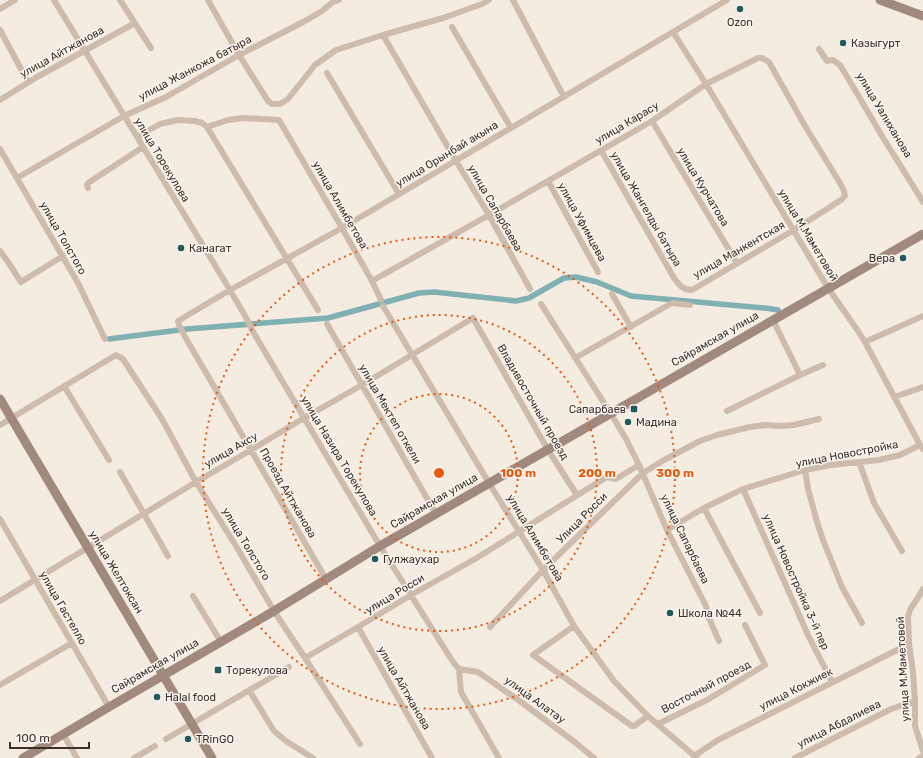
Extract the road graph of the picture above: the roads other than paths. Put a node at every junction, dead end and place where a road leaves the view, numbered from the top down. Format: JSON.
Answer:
{"nodes":[{"id":1,"x":15,"y":0,"type":"edge"},
{"id":2,"x":120,"y":0,"type":"edge"},
{"id":3,"x":208,"y":0,"type":"edge"},
{"id":4,"x":340,"y":0,"type":"edge"},
{"id":5,"x":489,"y":0,"type":"edge"},
{"id":6,"x":513,"y":0,"type":"edge"},
{"id":7,"x":728,"y":0,"type":"edge"},
{"id":8,"x":880,"y":0,"type":"edge"},
{"id":9,"x":57,"y":1,"type":"edge"},
{"id":10,"x":0,"y":9,"type":"edge"},
{"id":11,"x":923,"y":16,"type":"edge"},
{"id":12,"x":135,"y":23,"type":"junction"},
{"id":13,"x":452,"y":27,"type":"dead end"},
{"id":14,"x":0,"y":30,"type":"edge"},
{"id":15,"x":672,"y":32,"type":"junction"},
{"id":16,"x":383,"y":35,"type":"junction"},
{"id":17,"x":151,"y":48,"type":"dead end"},
{"id":18,"x":819,"y":49,"type":"dead end"},
{"id":19,"x":85,"y":50,"type":"junction"},
{"id":20,"x":240,"y":55,"type":"junction"},
{"id":21,"x":327,"y":74,"type":"dead end"},
{"id":22,"x":28,"y":82,"type":"junction"},
{"id":23,"x":706,"y":84,"type":"junction"},
{"id":24,"x":564,"y":97,"type":"junction"},
{"id":25,"x":0,"y":100,"type":"edge"},
{"id":26,"x":124,"y":116,"type":"junction"},
{"id":27,"x":652,"y":121,"type":"junction"},
{"id":28,"x":207,"y":127,"type":"junction"},
{"id":29,"x":511,"y":128,"type":"junction"},
{"id":30,"x":137,"y":137,"type":"junction"},
{"id":31,"x":143,"y":147,"type":"junction"},
{"id":32,"x":0,"y":149,"type":"edge"},
{"id":33,"x":601,"y":150,"type":"junction"},
{"id":34,"x":456,"y":161,"type":"junction"},
{"id":35,"x":17,"y":178,"type":"junction"},
{"id":36,"x":548,"y":181,"type":"junction"},
{"id":37,"x":840,"y":183,"type":"joint"},
{"id":38,"x":88,"y":188,"type":"dead end"},
{"id":39,"x":399,"y":194,"type":"junction"},
{"id":40,"x":923,"y":202,"type":"edge"},
{"id":41,"x":489,"y":216,"type":"junction"},
{"id":42,"x":342,"y":228,"type":"junction"},
{"id":43,"x":794,"y":230,"type":"junction"},
{"id":44,"x":923,"y":234,"type":"edge"},
{"id":45,"x":0,"y":251,"type":"edge"},
{"id":46,"x":63,"y":256,"type":"junction"},
{"id":47,"x":287,"y":258,"type":"junction"},
{"id":48,"x":737,"y":263,"type":"junction"},
{"id":49,"x":598,"y":272,"type":"dead end"},
{"id":50,"x":372,"y":281,"type":"junction"},
{"id":51,"x":828,"y":288,"type":"junction"},
{"id":52,"x":530,"y":289,"type":"dead end"},
{"id":53,"x":230,"y":290,"type":"junction"},
{"id":54,"x":692,"y":290,"type":"joint"},
{"id":55,"x":612,"y":294,"type":"dead end"},
{"id":56,"x":541,"y":304,"type":"dead end"},
{"id":57,"x":690,"y":305,"type":"dead end"},
{"id":58,"x":318,"y":310,"type":"dead end"},
{"id":59,"x":923,"y":316,"type":"edge"},
{"id":60,"x":473,"y":318,"type":"joint"},
{"id":61,"x":773,"y":320,"type":"junction"},
{"id":62,"x":327,"y":324,"type":"dead end"},
{"id":63,"x":631,"y":327,"type":"junction"},
{"id":64,"x":252,"y":330,"type":"joint"},
{"id":65,"x":184,"y":335,"type":"joint"},
{"id":66,"x":105,"y":339,"type":"dead end"},
{"id":67,"x":865,"y":342,"type":"junction"},
{"id":68,"x":412,"y":355,"type":"junction"},
{"id":69,"x":575,"y":358,"type":"junction"},
{"id":70,"x":823,"y":365,"type":"dead end"},
{"id":71,"x":800,"y":375,"type":"junction"},
{"id":72,"x":64,"y":386,"type":"junction"},
{"id":73,"x":362,"y":386,"type":"junction"},
{"id":74,"x":923,"y":387,"type":"edge"},
{"id":75,"x":894,"y":397,"type":"junction"},
{"id":76,"x":0,"y":399,"type":"edge"},
{"id":77,"x":727,"y":410,"type":"dead end"},
{"id":78,"x":611,"y":414,"type":"junction"},
{"id":79,"x":12,"y":418,"type":"junction"},
{"id":80,"x":304,"y":418,"type":"junction"},
{"id":81,"x":819,"y":419,"type":"dead end"},
{"id":82,"x":0,"y":425,"type":"edge"},
{"id":83,"x":922,"y":447,"type":"edge"},
{"id":84,"x":251,"y":450,"type":"junction"},
{"id":85,"x":548,"y":450,"type":"junction"},
{"id":86,"x":108,"y":460,"type":"dead end"},
{"id":87,"x":858,"y":462,"type":"junction"},
{"id":88,"x":639,"y":465,"type":"junction"},
{"id":89,"x":805,"y":470,"type":"junction"},
{"id":90,"x":120,"y":472,"type":"dead end"},
{"id":91,"x":642,"y":473,"type":"junction"},
{"id":92,"x":196,"y":482,"type":"junction"},
{"id":93,"x":489,"y":483,"type":"junction"},
{"id":94,"x":744,"y":489,"type":"junction"},
{"id":95,"x":577,"y":495,"type":"junction"},
{"id":96,"x":704,"y":508,"type":"junction"},
{"id":97,"x":144,"y":514,"type":"junction"},
{"id":98,"x":436,"y":514,"type":"junction"},
{"id":99,"x":0,"y":519,"type":"edge"},
{"id":100,"x":668,"y":530,"type":"junction"},
{"id":101,"x":519,"y":532,"type":"junction"},
{"id":102,"x":380,"y":546,"type":"junction"},
{"id":103,"x":87,"y":547,"type":"junction"},
{"id":104,"x":902,"y":551,"type":"dead end"},
{"id":105,"x":168,"y":556,"type":"dead end"},
{"id":106,"x":543,"y":570,"type":"junction"},
{"id":107,"x":35,"y":579,"type":"junction"},
{"id":108,"x":326,"y":579,"type":"junction"},
{"id":109,"x":923,"y":589,"type":"edge"},
{"id":110,"x":411,"y":595,"type":"junction"},
{"id":111,"x":193,"y":596,"type":"dead end"},
{"id":112,"x":0,"y":601,"type":"edge"},
{"id":113,"x":274,"y":611,"type":"junction"},
{"id":114,"x":760,"y":613,"type":"dead end"},
{"id":115,"x":862,"y":623,"type":"dead end"},
{"id":116,"x":574,"y":626,"type":"junction"},
{"id":117,"x":745,"y":626,"type":"dead end"},
{"id":118,"x":490,"y":627,"type":"dead end"},
{"id":119,"x":358,"y":628,"type":"junction"},
{"id":120,"x":719,"y":641,"type":"dead end"},
{"id":121,"x":221,"y":642,"type":"junction"},
{"id":122,"x":72,"y":643,"type":"junction"},
{"id":123,"x":909,"y":644,"type":"junction"},
{"id":124,"x":305,"y":658,"type":"junction"},
{"id":125,"x":289,"y":667,"type":"dead end"},
{"id":126,"x":459,"y":669,"type":"junction"},
{"id":127,"x":164,"y":675,"type":"junction"},
{"id":128,"x":832,"y":682,"type":"junction"},
{"id":129,"x":0,"y":685,"type":"edge"},
{"id":130,"x":249,"y":690,"type":"junction"},
{"id":131,"x":915,"y":701,"type":"junction"},
{"id":132,"x":109,"y":707,"type":"junction"},
{"id":133,"x":648,"y":716,"type":"junction"},
{"id":134,"x":192,"y":724,"type":"junction"},
{"id":135,"x":658,"y":724,"type":"junction"},
{"id":136,"x":63,"y":734,"type":"junction"},
{"id":137,"x":166,"y":739,"type":"dead end"},
{"id":138,"x":360,"y":744,"type":"dead end"},
{"id":139,"x":155,"y":746,"type":"dead end"},
{"id":140,"x":923,"y":751,"type":"edge"},
{"id":141,"x":142,"y":756,"type":"edge"},
{"id":142,"x":923,"y":756,"type":"edge"},
{"id":143,"x":696,"y":757,"type":"edge"},
{"id":144,"x":23,"y":758,"type":"edge"},
{"id":145,"x":77,"y":758,"type":"edge"},
{"id":146,"x":134,"y":758,"type":"edge"},
{"id":147,"x":212,"y":758,"type":"edge"},
{"id":148,"x":313,"y":758,"type":"edge"},
{"id":149,"x":432,"y":758,"type":"edge"},
{"id":150,"x":499,"y":758,"type":"edge"},
{"id":151,"x":594,"y":758,"type":"edge"},
{"id":152,"x":794,"y":758,"type":"edge"},
{"id":153,"x":919,"y":758,"type":"edge"}],
"edges":[{"from":1,"to":10,"type":"street"},
{"from":2,"to":12,"type":"street"},
{"from":3,"to":20,"type":"street"},
{"from":4,"to":20,"type":"street","name":"улица Жанкожа батыра"},
{"from":5,"to":16,"type":"street"},
{"from":6,"to":24,"type":"street"},
{"from":7,"to":15,"type":"street","name":"улица Орынбай акына"},
{"from":8,"to":11,"type":"main road"},
{"from":9,"to":19,"type":"street","name":"улица Торекулова"},
{"from":12,"to":17,"type":"street"},
{"from":12,"to":19,"type":"street","name":"улица Айтжанова"},
{"from":13,"to":29,"type":"street"},
{"from":14,"to":22,"type":"street"},
{"from":15,"to":23,"type":"street","name":"улица М.Маметовой"},
{"from":15,"to":24,"type":"street","name":"улица Орынбай акына"},
{"from":16,"to":20,"type":"street"},
{"from":16,"to":34,"type":"street","name":"улица Сапарбаева"},
{"from":18,"to":40,"type":"street","name":"улица Уалиханова"},
{"from":19,"to":22,"type":"street","name":"улица Айтжанова"},
{"from":19,"to":26,"type":"street","name":"улица Торекулова"},
{"from":20,"to":26,"type":"street","name":"улица Жанкожа батыра"},
{"from":21,"to":39,"type":"street"},
{"from":22,"to":25,"type":"street","name":"улица Айтжанова"},
{"from":23,"to":27,"type":"street","name":"улица Карасу"},
{"from":23,"to":37,"type":"street","name":"улица Карасу"},
{"from":23,"to":43,"type":"street","name":"улица М.Маметовой"},
{"from":24,"to":29,"type":"street","name":"улица Орынбай акына"},
{"from":26,"to":30,"type":"street","name":"улица Торекулова"},
{"from":26,"to":35,"type":"street","name":"улица Жанкожа батыра"},
{"from":27,"to":33,"type":"street","name":"улица Карасу"},
{"from":27,"to":48,"type":"street","name":"улица Курчатова"},
{"from":28,"to":30,"type":"street"},
{"from":28,"to":42,"type":"street","name":"улица Алимбетова"},
{"from":28,"to":47,"type":"street"},
{"from":29,"to":34,"type":"street","name":"улица Орынбай акына"},
{"from":30,"to":31,"type":"street","name":"улица Торекулова"},
{"from":31,"to":38,"type":"street"},
{"from":31,"to":53,"type":"street","name":"улица Торекулова"},
{"from":32,"to":35,"type":"street","name":"улица Толстого"},
{"from":33,"to":36,"type":"street","name":"улица Карасу"},
{"from":33,"to":54,"type":"street","name":"улица Жангелды батыра"},
{"from":34,"to":39,"type":"street","name":"улица Орынбай акына"},
{"from":34,"to":41,"type":"street","name":"улица Сапарбаева"},
{"from":35,"to":46,"type":"street","name":"улица Толстого"},
{"from":36,"to":41,"type":"street","name":"улица Карасу"},
{"from":36,"to":49,"type":"street","name":"улица Уфимцева"},
{"from":37,"to":43,"type":"street","name":"улица Манкентская"},
{"from":39,"to":42,"type":"street","name":"улица Орынбай акына"},
{"from":41,"to":50,"type":"street","name":"улица Карасу"},
{"from":41,"to":52,"type":"street","name":"улица Сапарбаева"},
{"from":42,"to":47,"type":"street","name":"улица Орынбай акына"},
{"from":42,"to":50,"type":"street","name":"улица Алимбетова"},
{"from":43,"to":48,"type":"street","name":"улица Манкентская"},
{"from":43,"to":51,"type":"street","name":"улица М.Маметовой"},
{"from":44,"to":51,"type":"main road","name":"Сайрамская улица"},
{"from":45,"to":46,"type":"street"},
{"from":46,"to":66,"type":"street","name":"улица Толстого"},
{"from":47,"to":53,"type":"street","name":"улица Орынбай акына"},
{"from":47,"to":58,"type":"street"},
{"from":48,"to":54,"type":"street","name":"улица Манкентская"},
{"from":50,"to":68,"type":"street","name":"улица Алимбетова"},
{"from":51,"to":61,"type":"main road","name":"Сайрамская улица"},
{"from":51,"to":67,"type":"street","name":"улица М.Маметовой"},
{"from":53,"to":64,"type":"street","name":"улица Торекулова"},
{"from":53,"to":65,"type":"street","name":"улица Орынбай акына"},
{"from":55,"to":63,"type":"street"},
{"from":56,"to":69,"type":"street","name":"улица Сапарбаева"},
{"from":57,"to":63,"type":"street"},
{"from":59,"to":67,"type":"street"},
{"from":60,"to":68,"type":"street","name":"улица Аксу"},
{"from":60,"to":85,"type":"street","name":"Владивосточный проезд"},
{"from":61,"to":71,"type":"street"},
{"from":61,"to":78,"type":"main road","name":"Сайрамская улица"},
{"from":62,"to":73,"type":"street","name":"улица Мектеп откели"},
{"from":63,"to":69,"type":"street"},
{"from":64,"to":80,"type":"street","name":"улица Назира Торекулова"},
{"from":65,"to":84,"type":"street","name":"Проезд Айтжанова"},
{"from":67,"to":75,"type":"street","name":"улица М.Маметовой"},
{"from":68,"to":73,"type":"street","name":"улица Аксу"},
{"from":68,"to":93,"type":"street","name":"улица Алимбетова"},
{"from":69,"to":78,"type":"street","name":"улица Сапарбаева"},
{"from":70,"to":71,"type":"street"},
{"from":71,"to":77,"type":"street"},
{"from":72,"to":79,"type":"street"},
{"from":72,"to":86,"type":"street"},
{"from":72,"to":92,"type":"street","name":"улица Толстого"},
{"from":73,"to":80,"type":"street","name":"улица Аксу"},
{"from":73,"to":98,"type":"street","name":"улица Мектеп откели"},
{"from":74,"to":75,"type":"street"},
{"from":75,"to":83,"type":"street","name":"улица М.Маметовой"},
{"from":76,"to":79,"type":"main road","name":"улица Желтоксан"},
{"from":78,"to":85,"type":"main road","name":"Сайрамская улица"},
{"from":78,"to":88,"type":"street","name":"улица Сапарбаева"},
{"from":79,"to":82,"type":"street"},
{"from":79,"to":103,"type":"main road","name":"улица Желтоксан"},
{"from":80,"to":84,"type":"street","name":"улица Аксу"},
{"from":80,"to":102,"type":"street","name":"улица Назира Торекулова"},
{"from":81,"to":91,"type":"street","name":"Улица Росси"},
{"from":83,"to":87,"type":"street","name":"улица Новостройка"},
{"from":84,"to":92,"type":"street","name":"улица Аксу"},
{"from":84,"to":108,"type":"street","name":"Проезд Айтжанова"},
{"from":85,"to":93,"type":"main road","name":"Сайрамская улица"},
{"from":85,"to":95,"type":"street","name":"Владивосточный проезд"},
{"from":87,"to":89,"type":"street","name":"улица Новостройка"},
{"from":87,"to":104,"type":"street"},
{"from":88,"to":91,"type":"street","name":"улица Сапарбаева"},
{"from":88,"to":95,"type":"street","name":"улица Росси"},
{"from":89,"to":94,"type":"street","name":"улица Новостройка"},
{"from":89,"to":115,"type":"street"},
{"from":90,"to":97,"type":"street"},
{"from":91,"to":100,"type":"street","name":"улица Сапарбаева"},
{"from":91,"to":106,"type":"street","name":"Улица Росси"},
{"from":92,"to":97,"type":"street","name":"улица Аксу"},
{"from":92,"to":113,"type":"street","name":"улица Толстого"},
{"from":93,"to":98,"type":"main road","name":"Сайрамская улица"},
{"from":93,"to":101,"type":"street","name":"улица Алимбетова"},
{"from":94,"to":96,"type":"street","name":"улица Новостройка"},
{"from":94,"to":128,"type":"street","name":"улица Новостройка 3-й пер"},
{"from":95,"to":101,"type":"street","name":"улица Росси"},
{"from":96,"to":100,"type":"street","name":"улица Новостройка"},
{"from":96,"to":114,"type":"street"},
{"from":97,"to":103,"type":"street","name":"улица Аксу"},
{"from":97,"to":105,"type":"street"},
{"from":98,"to":102,"type":"main road","name":"Сайрамская улица"},
{"from":99,"to":107,"type":"street","name":"улица Гастелло"},
{"from":100,"to":120,"type":"street","name":"улица Сапарбаева"},
{"from":101,"to":106,"type":"street","name":"улица Алимбетова"},
{"from":101,"to":110,"type":"street","name":"улица Росси"},
{"from":102,"to":108,"type":"main road","name":"Сайрамская улица"},
{"from":102,"to":110,"type":"street","name":"улица Назира Торекулова"},
{"from":103,"to":107,"type":"street","name":"улица Аксу"},
{"from":103,"to":127,"type":"main road","name":"улица Желтоксан"},
{"from":106,"to":116,"type":"street","name":"улица Алимбетова"},
{"from":106,"to":118,"type":"street","name":"Улица Росси"},
{"from":107,"to":112,"type":"street","name":"улица Аксу"},
{"from":107,"to":122,"type":"street","name":"улица Гастелло"},
{"from":108,"to":113,"type":"main road","name":"Сайрамская улица"},
{"from":109,"to":123,"type":"street","name":"улица М.Маметовой"},
{"from":110,"to":119,"type":"street","name":"улица Росси"},
{"from":110,"to":126,"type":"street","name":"улица Назира Торекулова"},
{"from":111,"to":121,"type":"street"},
{"from":113,"to":121,"type":"main road","name":"Сайрамская улица"},
{"from":113,"to":124,"type":"street","name":"улица Толстого"},
{"from":116,"to":133,"type":"street","name":"улица Алимбетова"},
{"from":116,"to":133,"type":"street"},
{"from":117,"to":135,"type":"street","name":"Восточный проезд"},
{"from":119,"to":124,"type":"street","name":"улица Росси"},
{"from":119,"to":149,"type":"street","name":"улица Айтжанова"},
{"from":121,"to":127,"type":"main road","name":"Сайрамская улица"},
{"from":122,"to":129,"type":"street"},
{"from":122,"to":132,"type":"street","name":"улица Гастелло"},
{"from":123,"to":128,"type":"street","name":"улица Кокжиек"},
{"from":123,"to":131,"type":"street","name":"улица М.Маметовой"},
{"from":124,"to":138,"type":"street","name":"улица Толстого"},
{"from":125,"to":130,"type":"street"},
{"from":126,"to":150,"type":"street"},
{"from":126,"to":151,"type":"street","name":"улица Алатау"},
{"from":127,"to":132,"type":"main road","name":"Сайрамская улица"},
{"from":127,"to":134,"type":"main road","name":"улица Желтоксан"},
{"from":128,"to":143,"type":"street","name":"улица Кокжиек"},
{"from":130,"to":134,"type":"street"},
{"from":130,"to":148,"type":"street"},
{"from":131,"to":140,"type":"street","name":"улица М.Маметовой"},
{"from":131,"to":152,"type":"street","name":"улица Абдалиева"},
{"from":132,"to":136,"type":"main road","name":"Сайрамская улица"},
{"from":133,"to":135,"type":"street","name":"улица Алимбетова"},
{"from":134,"to":137,"type":"street"},
{"from":134,"to":147,"type":"main road","name":"улица Желтоксан"},
{"from":135,"to":143,"type":"street","name":"улица Алимбетова"},
{"from":136,"to":144,"type":"main road","name":"Сайрамская улица"},
{"from":136,"to":145,"type":"street"},
{"from":139,"to":141,"type":"street"},
{"from":141,"to":146,"type":"street"},
{"from":142,"to":153,"type":"street"}]}
